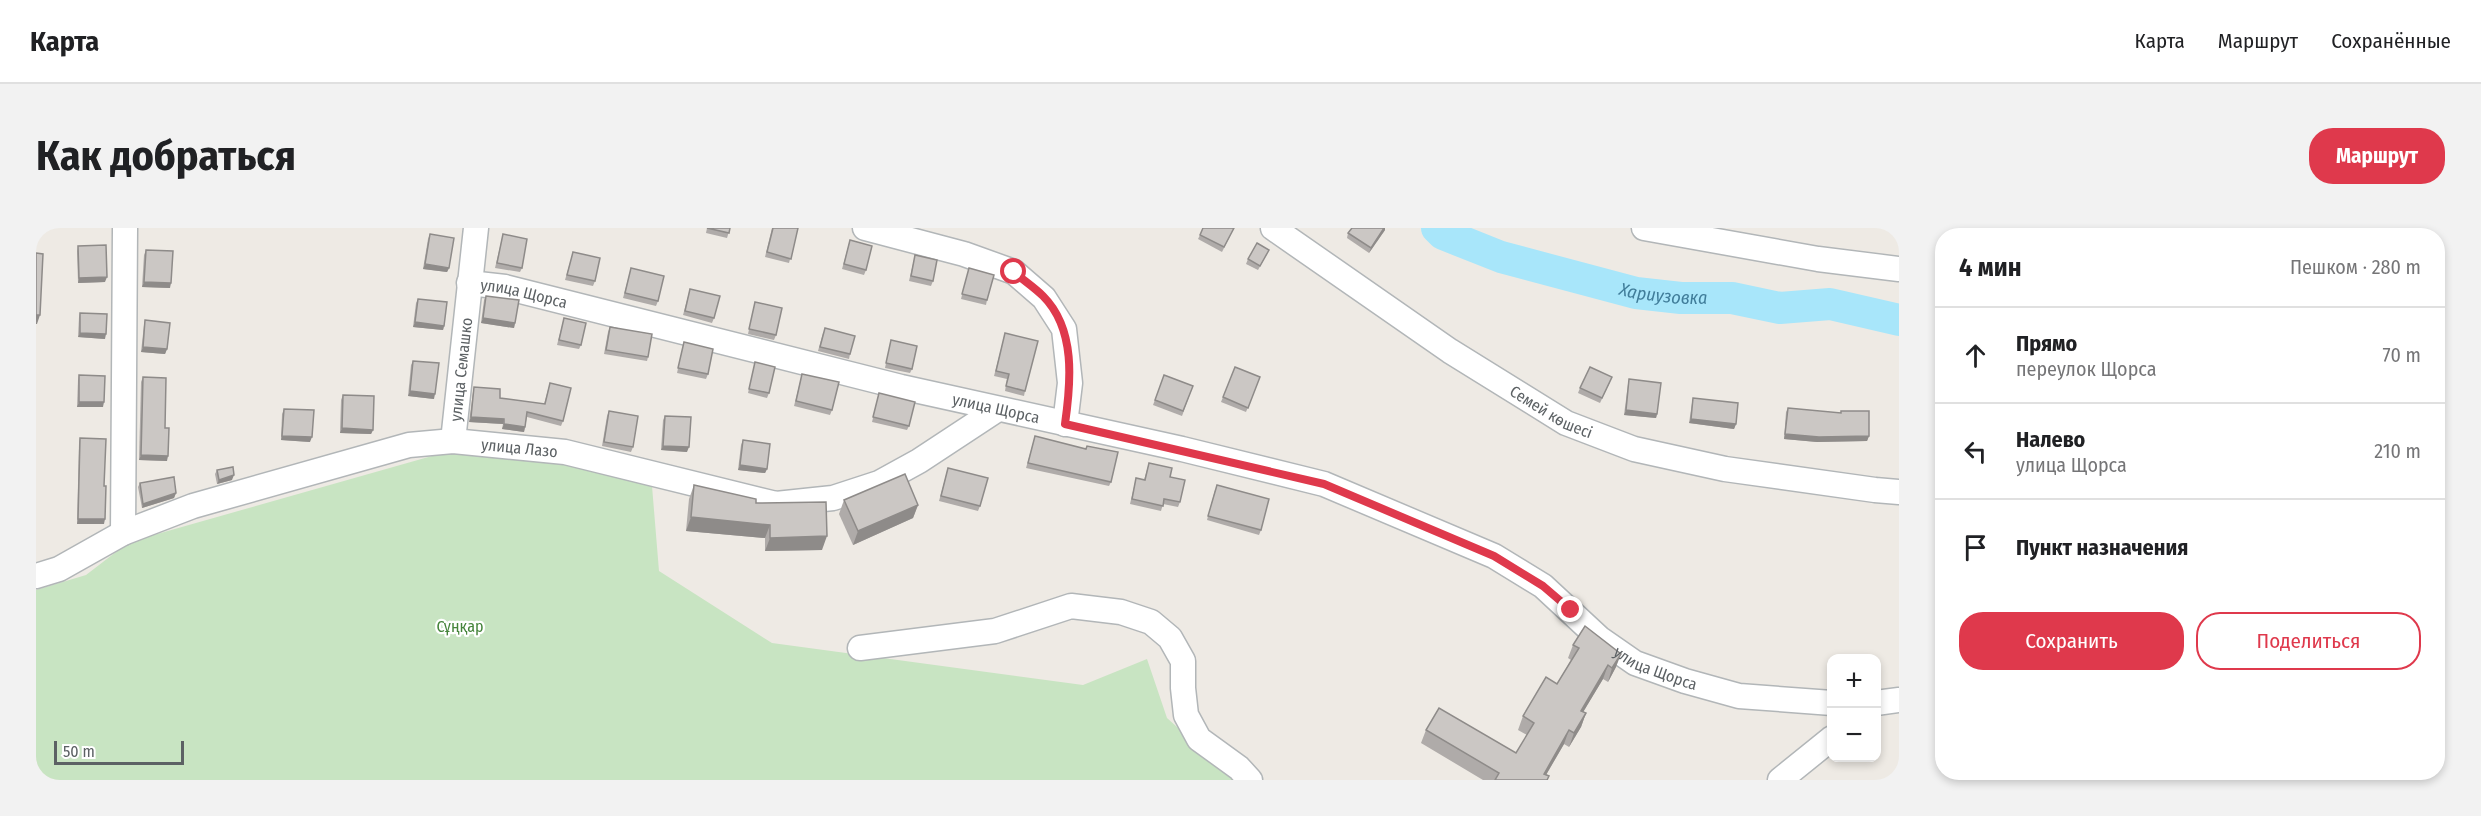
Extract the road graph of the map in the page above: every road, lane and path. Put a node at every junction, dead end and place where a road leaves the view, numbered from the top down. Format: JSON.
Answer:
{"nodes":[{"id":1,"x":476,"y":228,"type":"edge"},
{"id":2,"x":865,"y":228,"type":"edge"},
{"id":3,"x":1273,"y":228,"type":"edge"},
{"id":4,"x":1644,"y":228,"type":"edge"},
{"id":5,"x":125,"y":229,"type":"edge"},
{"id":6,"x":1899,"y":269,"type":"edge"},
{"id":7,"x":469,"y":283,"type":"junction"},
{"id":8,"x":998,"y":409,"type":"junction"},
{"id":9,"x":1065,"y":424,"type":"junction"},
{"id":10,"x":453,"y":441,"type":"junction"},
{"id":11,"x":1875,"y":490,"type":"junction"},
{"id":12,"x":1899,"y":492,"type":"edge"},
{"id":13,"x":1899,"y":502,"type":"edge"},
{"id":14,"x":123,"y":532,"type":"junction"},
{"id":15,"x":36,"y":576,"type":"edge"},
{"id":16,"x":860,"y":648,"type":"dead end"},
{"id":17,"x":1899,"y":700,"type":"edge"},
{"id":18,"x":1827,"y":702,"type":"edge"},
{"id":19,"x":1881,"y":703,"type":"edge"},
{"id":20,"x":1827,"y":742,"type":"edge"},
{"id":21,"x":1250,"y":780,"type":"edge"},
{"id":22,"x":1780,"y":780,"type":"edge"}],
"edges":[{"from":1,"to":7,"type":"street","name":"улица Семашко"},
{"from":2,"to":9,"type":"street"},
{"from":3,"to":11,"type":"street","name":"Семей көшесі"},
{"from":4,"to":6,"type":"street"},
{"from":5,"to":14,"type":"street"},
{"from":7,"to":8,"type":"street","name":"улица Щорса"},
{"from":7,"to":10,"type":"street","name":"улица Семашко"},
{"from":8,"to":9,"type":"street","name":"улица Щорса"},
{"from":8,"to":10,"type":"street","name":"улица Лазо"},
{"from":9,"to":18,"type":"street","name":"улица Щорса"},
{"from":10,"to":14,"type":"street","name":"улица Лазо"},
{"from":11,"to":12,"type":"street","name":"Семей көшесі"},
{"from":11,"to":13,"type":"street"},
{"from":14,"to":15,"type":"street","name":"улица Лазо"},
{"from":16,"to":21,"type":"street"},
{"from":17,"to":19,"type":"street"},
{"from":20,"to":22,"type":"street"}]}
